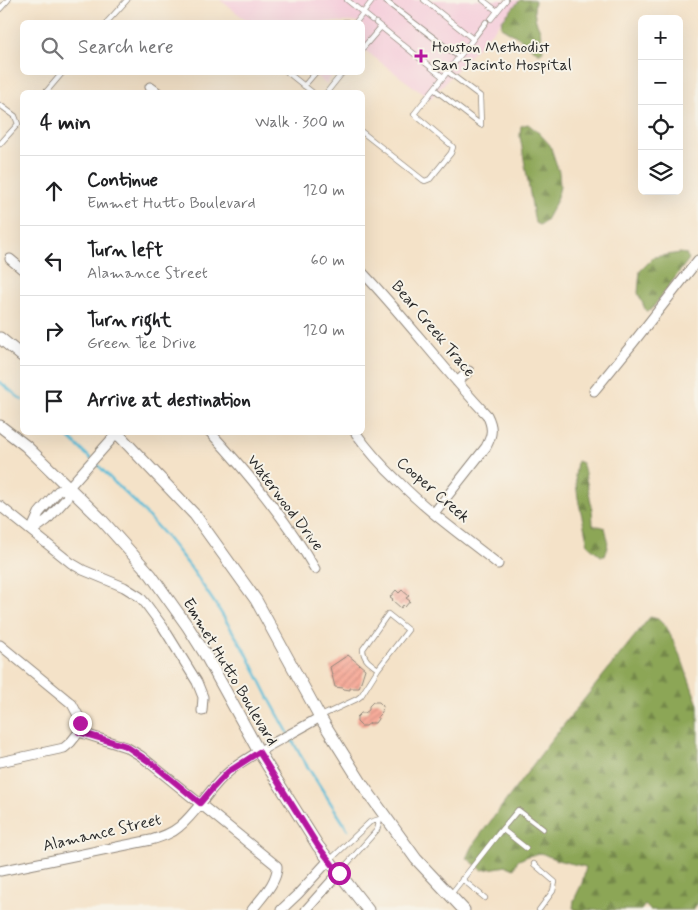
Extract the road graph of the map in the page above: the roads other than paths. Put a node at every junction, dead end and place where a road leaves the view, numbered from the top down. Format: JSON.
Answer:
{"nodes":[{"id":1,"x":8,"y":0,"type":"edge"},
{"id":2,"x":127,"y":0,"type":"edge"},
{"id":3,"x":347,"y":0,"type":"edge"},
{"id":4,"x":373,"y":0,"type":"edge"},
{"id":5,"x":384,"y":0,"type":"edge"},
{"id":6,"x":424,"y":0,"type":"edge"},
{"id":7,"x":483,"y":0,"type":"edge"},
{"id":8,"x":506,"y":0,"type":"edge"},
{"id":9,"x":0,"y":9,"type":"edge"},
{"id":10,"x":497,"y":11,"type":"junction"},
{"id":11,"x":363,"y":13,"type":"junction"},
{"id":12,"x":109,"y":20,"type":"edge"},
{"id":13,"x":358,"y":20,"type":"edge"},
{"id":14,"x":376,"y":23,"type":"junction"},
{"id":15,"x":473,"y":39,"type":"junction"},
{"id":16,"x":365,"y":43,"type":"edge"},
{"id":17,"x":459,"y":57,"type":"junction"},
{"id":18,"x":448,"y":72,"type":"junction"},
{"id":19,"x":60,"y":75,"type":"edge"},
{"id":20,"x":291,"y":75,"type":"edge"},
{"id":21,"x":313,"y":75,"type":"edge"},
{"id":22,"x":341,"y":75,"type":"edge"},
{"id":23,"x":444,"y":77,"type":"junction"},
{"id":24,"x":304,"y":86,"type":"junction"},
{"id":25,"x":434,"y":89,"type":"junction"},
{"id":26,"x":48,"y":90,"type":"edge"},
{"id":27,"x":309,"y":90,"type":"edge"},
{"id":28,"x":329,"y":90,"type":"edge"},
{"id":29,"x":0,"y":105,"type":"edge"},
{"id":30,"x":20,"y":122,"type":"edge"},
{"id":31,"x":18,"y":124,"type":"junction"},
{"id":32,"x":365,"y":134,"type":"edge"},
{"id":33,"x":0,"y":144,"type":"edge"},
{"id":34,"x":10,"y":259,"type":"dead end"},
{"id":35,"x":698,"y":260,"type":"edge"},
{"id":36,"x":20,"y":267,"type":"edge"},
{"id":37,"x":365,"y":275,"type":"edge"},
{"id":38,"x":0,"y":338,"type":"edge"},
{"id":39,"x":20,"y":354,"type":"edge"},
{"id":40,"x":469,"y":371,"type":"dead end"},
{"id":41,"x":457,"y":382,"type":"junction"},
{"id":42,"x":594,"y":391,"type":"dead end"},
{"id":43,"x":0,"y":426,"type":"edge"},
{"id":44,"x":116,"y":435,"type":"edge"},
{"id":45,"x":120,"y":435,"type":"edge"},
{"id":46,"x":212,"y":435,"type":"edge"},
{"id":47,"x":357,"y":435,"type":"edge"},
{"id":48,"x":69,"y":487,"type":"junction"},
{"id":49,"x":0,"y":506,"type":"edge"},
{"id":50,"x":434,"y":513,"type":"junction"},
{"id":51,"x":31,"y":531,"type":"junction"},
{"id":52,"x":498,"y":564,"type":"dead end"},
{"id":53,"x":315,"y":569,"type":"dead end"},
{"id":54,"x":0,"y":645,"type":"edge"},
{"id":55,"x":378,"y":668,"type":"junction"},
{"id":56,"x":202,"y":711,"type":"dead end"},
{"id":57,"x":320,"y":717,"type":"junction"},
{"id":58,"x":79,"y":732,"type":"junction"},
{"id":59,"x":259,"y":752,"type":"junction"},
{"id":60,"x":0,"y":762,"type":"edge"},
{"id":61,"x":200,"y":803,"type":"junction"},
{"id":62,"x":382,"y":817,"type":"junction"},
{"id":63,"x":502,"y":829,"type":"junction"},
{"id":64,"x":543,"y":829,"type":"dead end"},
{"id":65,"x":526,"y":848,"type":"dead end"},
{"id":66,"x":329,"y":860,"type":"junction"},
{"id":67,"x":534,"y":864,"type":"dead end"},
{"id":68,"x":0,"y":871,"type":"edge"},
{"id":69,"x":339,"y":873,"type":"junction"},
{"id":70,"x":462,"y":879,"type":"junction"},
{"id":71,"x":450,"y":895,"type":"junction"},
{"id":72,"x":486,"y":898,"type":"dead end"},
{"id":73,"x":252,"y":910,"type":"edge"},
{"id":74,"x":281,"y":910,"type":"edge"},
{"id":75,"x":306,"y":910,"type":"edge"},
{"id":76,"x":368,"y":910,"type":"edge"},
{"id":77,"x":464,"y":910,"type":"edge"},
{"id":78,"x":539,"y":910,"type":"edge"}],
"edges":[{"from":1,"to":9,"type":"lane"},
{"from":2,"to":12,"type":"lane"},
{"from":3,"to":11,"type":"lane"},
{"from":4,"to":11,"type":"lane"},
{"from":5,"to":17,"type":"lane"},
{"from":6,"to":15,"type":"lane"},
{"from":7,"to":10,"type":"lane"},
{"from":8,"to":10,"type":"lane"},
{"from":10,"to":15,"type":"lane"},
{"from":11,"to":13,"type":"lane"},
{"from":11,"to":14,"type":"lane"},
{"from":14,"to":16,"type":"lane"},
{"from":14,"to":23,"type":"lane"},
{"from":15,"to":17,"type":"lane"},
{"from":17,"to":18,"type":"lane"},
{"from":18,"to":23,"type":"lane"},
{"from":18,"to":25,"type":"lane"},
{"from":19,"to":26,"type":"lane"},
{"from":20,"to":24,"type":"lane"},
{"from":21,"to":24,"type":"lane"},
{"from":22,"to":28,"type":"lane"},
{"from":23,"to":25,"type":"lane"},
{"from":24,"to":27,"type":"lane"},
{"from":25,"to":32,"type":"lane"},
{"from":29,"to":31,"type":"lane"},
{"from":30,"to":31,"type":"lane"},
{"from":31,"to":33,"type":"lane"},
{"from":34,"to":36,"type":"street"},
{"from":35,"to":42,"type":"street"},
{"from":37,"to":41,"type":"street","name":"Bear Creek Trace"},
{"from":38,"to":39,"type":"street"},
{"from":40,"to":41,"type":"street"},
{"from":41,"to":50,"type":"street","name":"Bear Creek Trace"},
{"from":43,"to":48,"type":"street","name":"Emmet Hutto Boulevard"},
{"from":44,"to":48,"type":"street"},
{"from":45,"to":57,"type":"street"},
{"from":46,"to":53,"type":"street","name":"Waterwood Drive"},
{"from":47,"to":50,"type":"street","name":"Cooper Creek"},
{"from":48,"to":51,"type":"street"},
{"from":48,"to":59,"type":"street","name":"Emmet Hutto Boulevard"},
{"from":49,"to":51,"type":"street"},
{"from":50,"to":52,"type":"street","name":"Cooper Creek"},
{"from":51,"to":56,"type":"street"},
{"from":54,"to":58,"type":"street"},
{"from":55,"to":55,"type":"lane"},
{"from":55,"to":57,"type":"lane"},
{"from":57,"to":59,"type":"street","name":"Alamance Street"},
{"from":57,"to":62,"type":"street"},
{"from":58,"to":60,"type":"street"},
{"from":58,"to":61,"type":"street"},
{"from":59,"to":61,"type":"street","name":"Alamance Street"},
{"from":59,"to":66,"type":"street","name":"Emmet Hutto Boulevard"},
{"from":61,"to":68,"type":"street","name":"Alamance Street"},
{"from":61,"to":73,"type":"street"},
{"from":62,"to":66,"type":"lane"},
{"from":62,"to":69,"type":"lane"},
{"from":62,"to":71,"type":"street"},
{"from":63,"to":64,"type":"lane"},
{"from":63,"to":65,"type":"lane"},
{"from":63,"to":70,"type":"lane"},
{"from":66,"to":69,"type":"street","name":"Emmet Hutto Boulevard"},
{"from":66,"to":74,"type":"street"},
{"from":67,"to":78,"type":"lane"},
{"from":69,"to":75,"type":"street"},
{"from":69,"to":76,"type":"street","name":"Emmet Hutto Boulevard"},
{"from":70,"to":71,"type":"lane"},
{"from":70,"to":72,"type":"lane"},
{"from":71,"to":77,"type":"street"}]}
